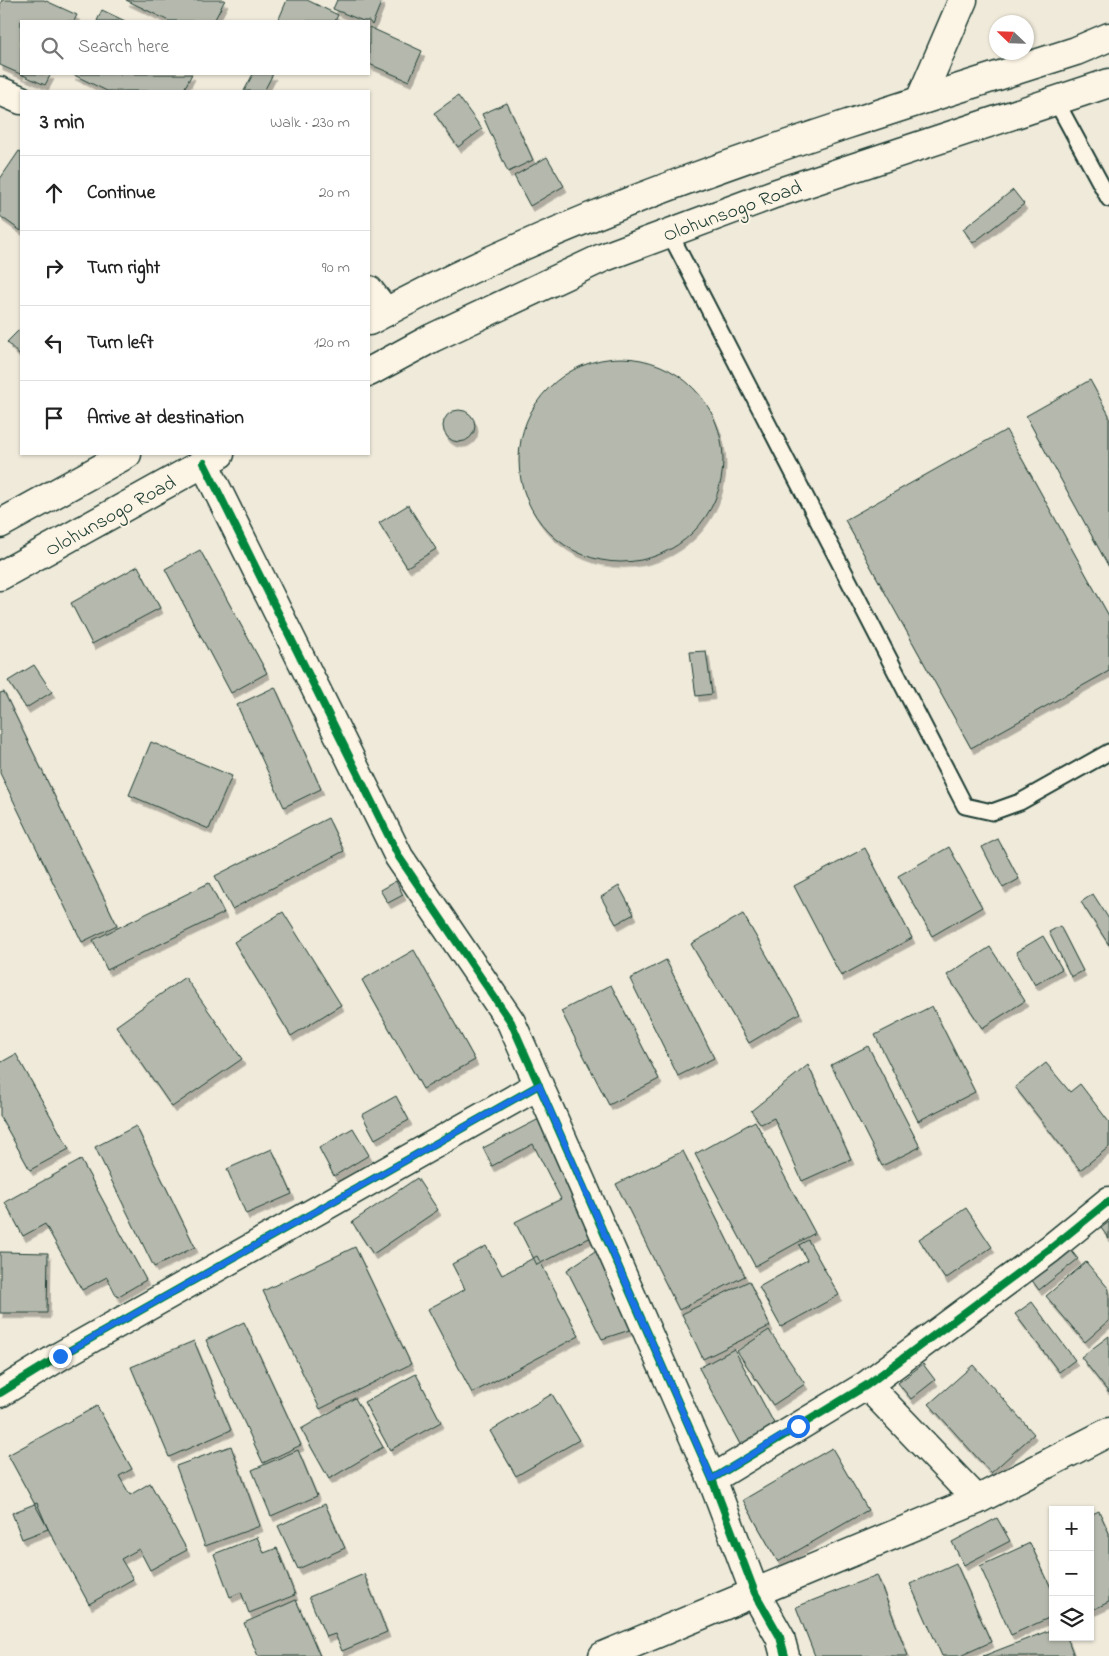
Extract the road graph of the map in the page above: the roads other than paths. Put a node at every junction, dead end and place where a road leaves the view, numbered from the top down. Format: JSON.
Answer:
{"nodes":[{"id":1,"x":963,"y":0,"type":"edge"},
{"id":2,"x":1109,"y":37,"type":"edge"},
{"id":3,"x":1109,"y":83,"type":"edge"},
{"id":4,"x":0,"y":91,"type":"edge"},
{"id":5,"x":20,"y":100,"type":"edge"},
{"id":6,"x":920,"y":100,"type":"junction"},
{"id":7,"x":1056,"y":101,"type":"junction"},
{"id":8,"x":1109,"y":199,"type":"edge"},
{"id":9,"x":670,"y":232,"type":"junction"},
{"id":10,"x":370,"y":293,"type":"edge"},
{"id":11,"x":377,"y":316,"type":"edge"},
{"id":12,"x":370,"y":371,"type":"edge"},
{"id":13,"x":124,"y":455,"type":"edge"},
{"id":14,"x":212,"y":458,"type":"edge"},
{"id":15,"x":0,"y":524,"type":"edge"},
{"id":16,"x":0,"y":576,"type":"edge"},
{"id":17,"x":1109,"y":752,"type":"edge"},
{"id":18,"x":539,"y":1085,"type":"junction"},
{"id":19,"x":1109,"y":1202,"type":"edge"},
{"id":20,"x":866,"y":1385,"type":"junction"},
{"id":21,"x":0,"y":1393,"type":"edge"},
{"id":22,"x":1109,"y":1432,"type":"edge"},
{"id":23,"x":712,"y":1479,"type":"junction"},
{"id":24,"x":977,"y":1500,"type":"junction"},
{"id":25,"x":755,"y":1593,"type":"junction"},
{"id":26,"x":603,"y":1656,"type":"edge"},
{"id":27,"x":785,"y":1656,"type":"edge"}],
"edges":[{"from":1,"to":6,"type":"street"},
{"from":2,"to":6,"type":"street"},
{"from":3,"to":7,"type":"street","name":"Olohunsogo Road"},
{"from":4,"to":5,"type":"street"},
{"from":6,"to":11,"type":"street"},
{"from":7,"to":8,"type":"lane"},
{"from":7,"to":9,"type":"street","name":"Olohunsogo Road"},
{"from":9,"to":12,"type":"street","name":"Olohunsogo Road"},
{"from":9,"to":17,"type":"lane"},
{"from":10,"to":11,"type":"street"},
{"from":13,"to":15,"type":"street"},
{"from":14,"to":16,"type":"street","name":"Olohunsogo Road"},
{"from":14,"to":18,"type":"street"},
{"from":18,"to":21,"type":"street"},
{"from":18,"to":23,"type":"street"},
{"from":19,"to":20,"type":"street"},
{"from":20,"to":23,"type":"street"},
{"from":20,"to":24,"type":"street"},
{"from":22,"to":24,"type":"street"},
{"from":23,"to":25,"type":"street"},
{"from":24,"to":25,"type":"street"},
{"from":25,"to":26,"type":"street"},
{"from":25,"to":27,"type":"street"}]}
